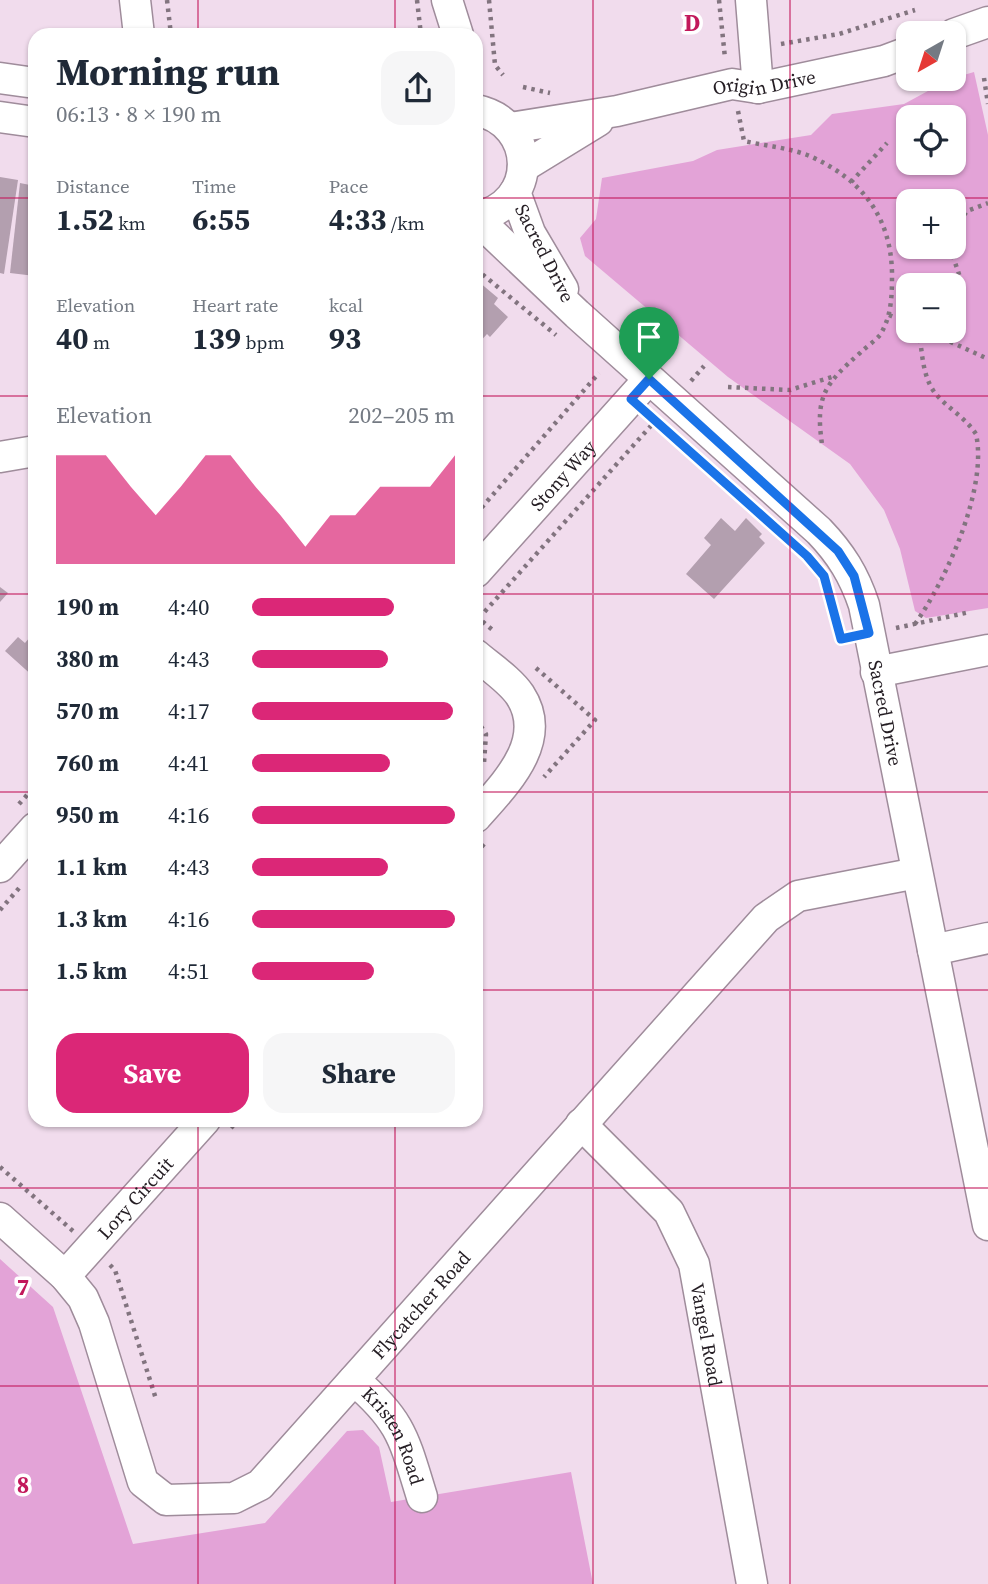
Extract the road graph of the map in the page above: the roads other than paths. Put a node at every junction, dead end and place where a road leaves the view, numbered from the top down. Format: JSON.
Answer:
{"nodes":[{"id":1,"x":135,"y":0,"type":"edge"},
{"id":2,"x":446,"y":0,"type":"edge"},
{"id":3,"x":751,"y":0,"type":"edge"},
{"id":4,"x":988,"y":22,"type":"edge"},
{"id":5,"x":138,"y":28,"type":"edge"},
{"id":6,"x":446,"y":28,"type":"edge"},
{"id":7,"x":456,"y":28,"type":"edge"},
{"id":8,"x":966,"y":30,"type":"edge"},
{"id":9,"x":896,"y":56,"type":"edge"},
{"id":10,"x":0,"y":78,"type":"edge"},
{"id":11,"x":28,"y":82,"type":"edge"},
{"id":12,"x":745,"y":86,"type":"junction"},
{"id":13,"x":488,"y":110,"type":"edge"},
{"id":14,"x":617,"y":111,"type":"junction"},
{"id":15,"x":0,"y":117,"type":"edge"},
{"id":16,"x":28,"y":121,"type":"edge"},
{"id":17,"x":519,"y":180,"type":"junction"},
{"id":18,"x":483,"y":214,"type":"edge"},
{"id":19,"x":483,"y":224,"type":"edge"},
{"id":20,"x":577,"y":314,"type":"junction"},
{"id":21,"x":640,"y":389,"type":"junction"},
{"id":22,"x":28,"y":452,"type":"edge"},
{"id":23,"x":0,"y":457,"type":"edge"},
{"id":24,"x":483,"y":564,"type":"edge"},
{"id":25,"x":988,"y":650,"type":"edge"},
{"id":26,"x":483,"y":661,"type":"edge"},
{"id":27,"x":876,"y":672,"type":"junction"},
{"id":28,"x":483,"y":809,"type":"edge"},
{"id":29,"x":28,"y":836,"type":"edge"},
{"id":30,"x":0,"y":867,"type":"edge"},
{"id":31,"x":917,"y":873,"type":"junction"},
{"id":32,"x":988,"y":938,"type":"edge"},
{"id":33,"x":933,"y":950,"type":"junction"},
{"id":34,"x":581,"y":1124,"type":"junction"},
{"id":35,"x":199,"y":1127,"type":"edge"},
{"id":36,"x":0,"y":1218,"type":"edge"},
{"id":37,"x":988,"y":1225,"type":"edge"},
{"id":38,"x":65,"y":1276,"type":"junction"},
{"id":39,"x":354,"y":1380,"type":"junction"},
{"id":40,"x":422,"y":1497,"type":"dead end"},
{"id":41,"x":752,"y":1584,"type":"edge"}],
"edges":[{"from":1,"to":5,"type":"street"},
{"from":2,"to":6,"type":"street"},
{"from":2,"to":7,"type":"street"},
{"from":3,"to":12,"type":"street"},
{"from":4,"to":8,"type":"street"},
{"from":9,"to":12,"type":"street","name":"Origin Drive"},
{"from":10,"to":11,"type":"street"},
{"from":12,"to":14,"type":"street","name":"Origin Drive"},
{"from":13,"to":14,"type":"street","name":"Origin Drive"},
{"from":13,"to":17,"type":"street","name":"Origin Drive"},
{"from":14,"to":17,"type":"street","name":"Origin Drive"},
{"from":15,"to":16,"type":"street"},
{"from":17,"to":18,"type":"street","name":"Origin Drive"},
{"from":17,"to":20,"type":"street","name":"Sacred Drive"},
{"from":19,"to":20,"type":"street","name":"Sacred Drive"},
{"from":20,"to":21,"type":"street","name":"Sacred Drive"},
{"from":21,"to":24,"type":"street","name":"Stony Way"},
{"from":21,"to":27,"type":"street","name":"Sacred Drive"},
{"from":22,"to":23,"type":"street"},
{"from":25,"to":27,"type":"street"},
{"from":26,"to":28,"type":"street"},
{"from":27,"to":31,"type":"street","name":"Sacred Drive"},
{"from":29,"to":30,"type":"street"},
{"from":31,"to":33,"type":"street","name":"Sacred Drive"},
{"from":31,"to":34,"type":"street","name":"Flycatcher Road"},
{"from":32,"to":33,"type":"street"},
{"from":33,"to":37,"type":"street","name":"Sacred Drive"},
{"from":34,"to":39,"type":"street","name":"Flycatcher Road"},
{"from":34,"to":41,"type":"street","name":"Vangel Road"},
{"from":35,"to":38,"type":"street","name":"Lory Circuit"},
{"from":36,"to":38,"type":"street","name":"Flycatcher Road"},
{"from":38,"to":39,"type":"street","name":"Flycatcher Road"},
{"from":39,"to":40,"type":"street","name":"Kristen Road"}]}
